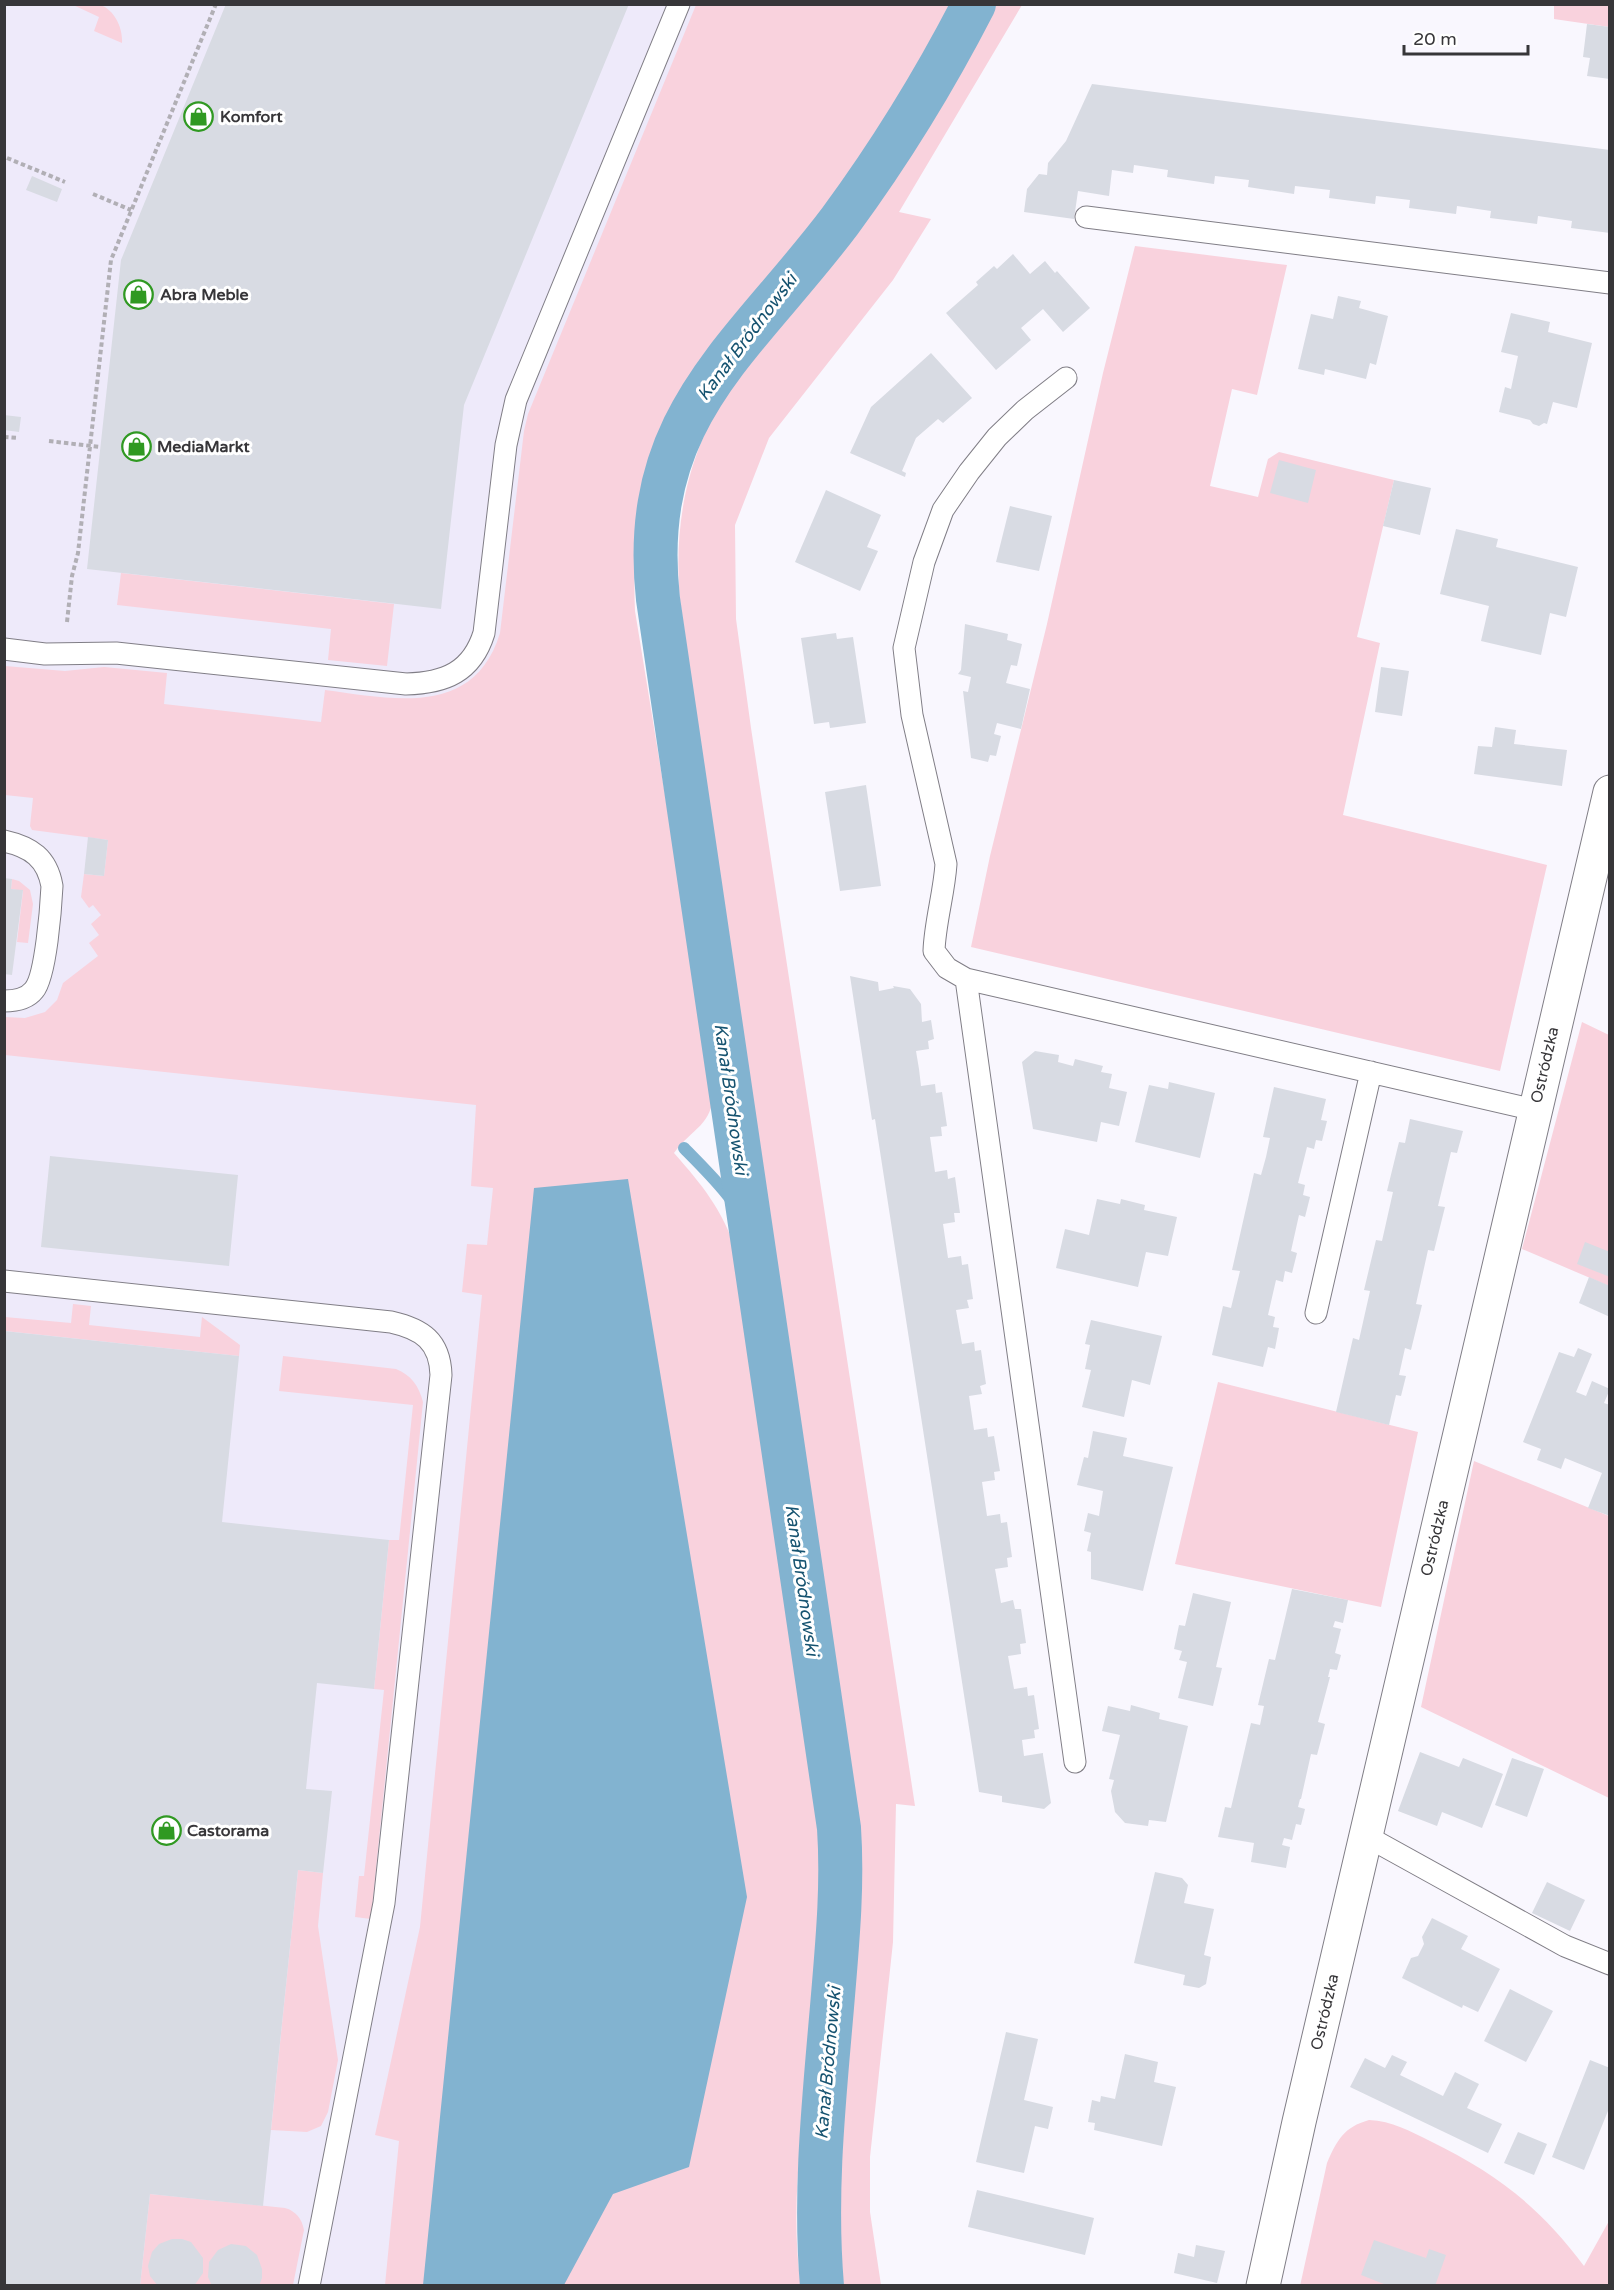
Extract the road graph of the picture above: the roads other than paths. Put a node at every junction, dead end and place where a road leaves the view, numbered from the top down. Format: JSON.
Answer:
{"nodes":[{"id":1,"x":679,"y":4,"type":"edge"},
{"id":2,"x":1086,"y":217,"type":"dead end"},
{"id":3,"x":1610,"y":284,"type":"edge"},
{"id":4,"x":1066,"y":378,"type":"dead end"},
{"id":5,"x":4,"y":649,"type":"edge"},
{"id":6,"x":1610,"y":792,"type":"edge"},
{"id":7,"x":4,"y":840,"type":"edge"},
{"id":8,"x":966,"y":979,"type":"junction"},
{"id":9,"x":4,"y":1001,"type":"edge"},
{"id":10,"x":1371,"y":1072,"type":"junction"},
{"id":11,"x":1535,"y":1110,"type":"junction"},
{"id":12,"x":4,"y":1281,"type":"edge"},
{"id":13,"x":1316,"y":1312,"type":"dead end"},
{"id":14,"x":1074,"y":1762,"type":"dead end"},
{"id":15,"x":1366,"y":1836,"type":"junction"},
{"id":16,"x":1610,"y":1965,"type":"edge"},
{"id":17,"x":309,"y":2286,"type":"edge"},
{"id":18,"x":1263,"y":2286,"type":"edge"}],
"edges":[{"from":1,"to":5,"type":"lane"},
{"from":2,"to":3,"type":"lane"},
{"from":4,"to":8,"type":"lane"},
{"from":6,"to":11,"type":"street","name":"Ostródzka"},
{"from":7,"to":9,"type":"lane"},
{"from":8,"to":10,"type":"lane"},
{"from":8,"to":14,"type":"lane"},
{"from":10,"to":11,"type":"lane"},
{"from":10,"to":13,"type":"lane"},
{"from":11,"to":15,"type":"street","name":"Ostródzka"},
{"from":12,"to":17,"type":"lane"},
{"from":15,"to":16,"type":"lane"},
{"from":15,"to":18,"type":"street","name":"Ostródzka"}]}
